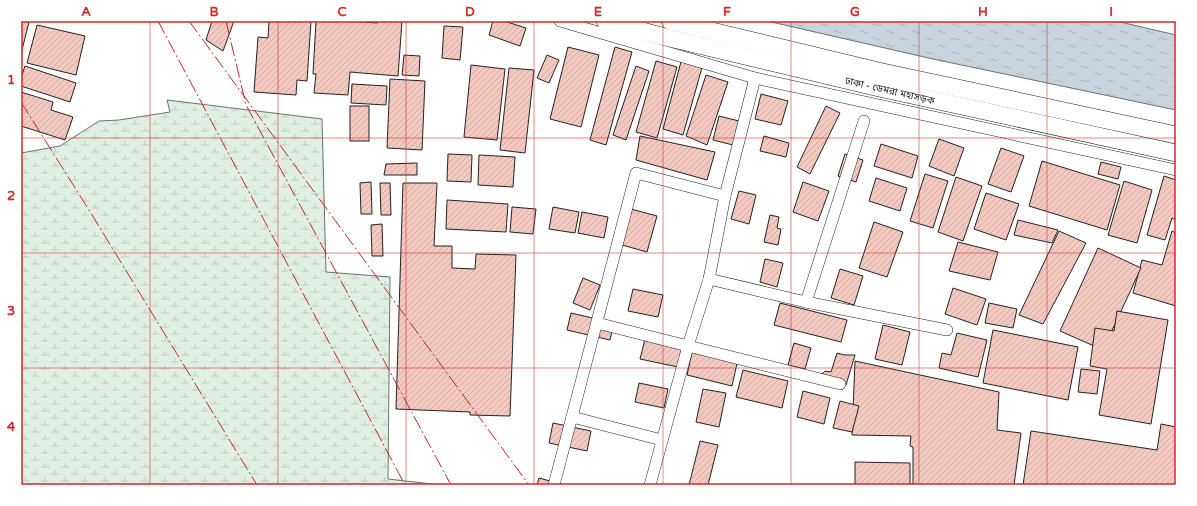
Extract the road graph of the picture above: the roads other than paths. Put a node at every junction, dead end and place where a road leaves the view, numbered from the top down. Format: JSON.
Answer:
{"nodes":[{"id":1,"x":560,"y":21,"type":"edge"},
{"id":2,"x":605,"y":21,"type":"edge"},
{"id":3,"x":670,"y":21,"type":"edge"},
{"id":4,"x":586,"y":25,"type":"edge"},
{"id":5,"x":756,"y":78,"type":"junction"},
{"id":6,"x":864,"y":122,"type":"dead end"},
{"id":7,"x":1176,"y":135,"type":"edge"},
{"id":8,"x":1176,"y":153,"type":"edge"},
{"id":9,"x":1176,"y":170,"type":"edge"},
{"id":10,"x":725,"y":196,"type":"junction"},
{"id":11,"x":709,"y":279,"type":"junction"},
{"id":12,"x":806,"y":302,"type":"junction"},
{"id":13,"x":597,"y":323,"type":"junction"},
{"id":14,"x":947,"y":330,"type":"dead end"},
{"id":15,"x":688,"y":346,"type":"junction"},
{"id":16,"x":840,"y":384,"type":"dead end"},
{"id":17,"x":572,"y":417,"type":"junction"},
{"id":18,"x":662,"y":440,"type":"junction"},
{"id":19,"x":554,"y":485,"type":"edge"},
{"id":20,"x":650,"y":485,"type":"edge"}],
"edges":[{"from":1,"to":4,"type":"street"},
{"from":2,"to":8,"type":"main road","name":"ঢাকা - ডেমরা মহাসড়ক"},
{"from":3,"to":7,"type":"main road","name":"ঢাকা - ডেমরা মহাসড়ক"},
{"from":4,"to":5,"type":"street"},
{"from":5,"to":9,"type":"street"},
{"from":5,"to":10,"type":"street"},
{"from":6,"to":12,"type":"street"},
{"from":10,"to":11,"type":"street"},
{"from":10,"to":13,"type":"street"},
{"from":11,"to":12,"type":"street"},
{"from":11,"to":15,"type":"street"},
{"from":12,"to":14,"type":"street"},
{"from":13,"to":15,"type":"street"},
{"from":13,"to":17,"type":"street"},
{"from":15,"to":16,"type":"street"},
{"from":15,"to":18,"type":"street"},
{"from":17,"to":18,"type":"street"},
{"from":17,"to":19,"type":"street"},
{"from":18,"to":20,"type":"street"}]}
